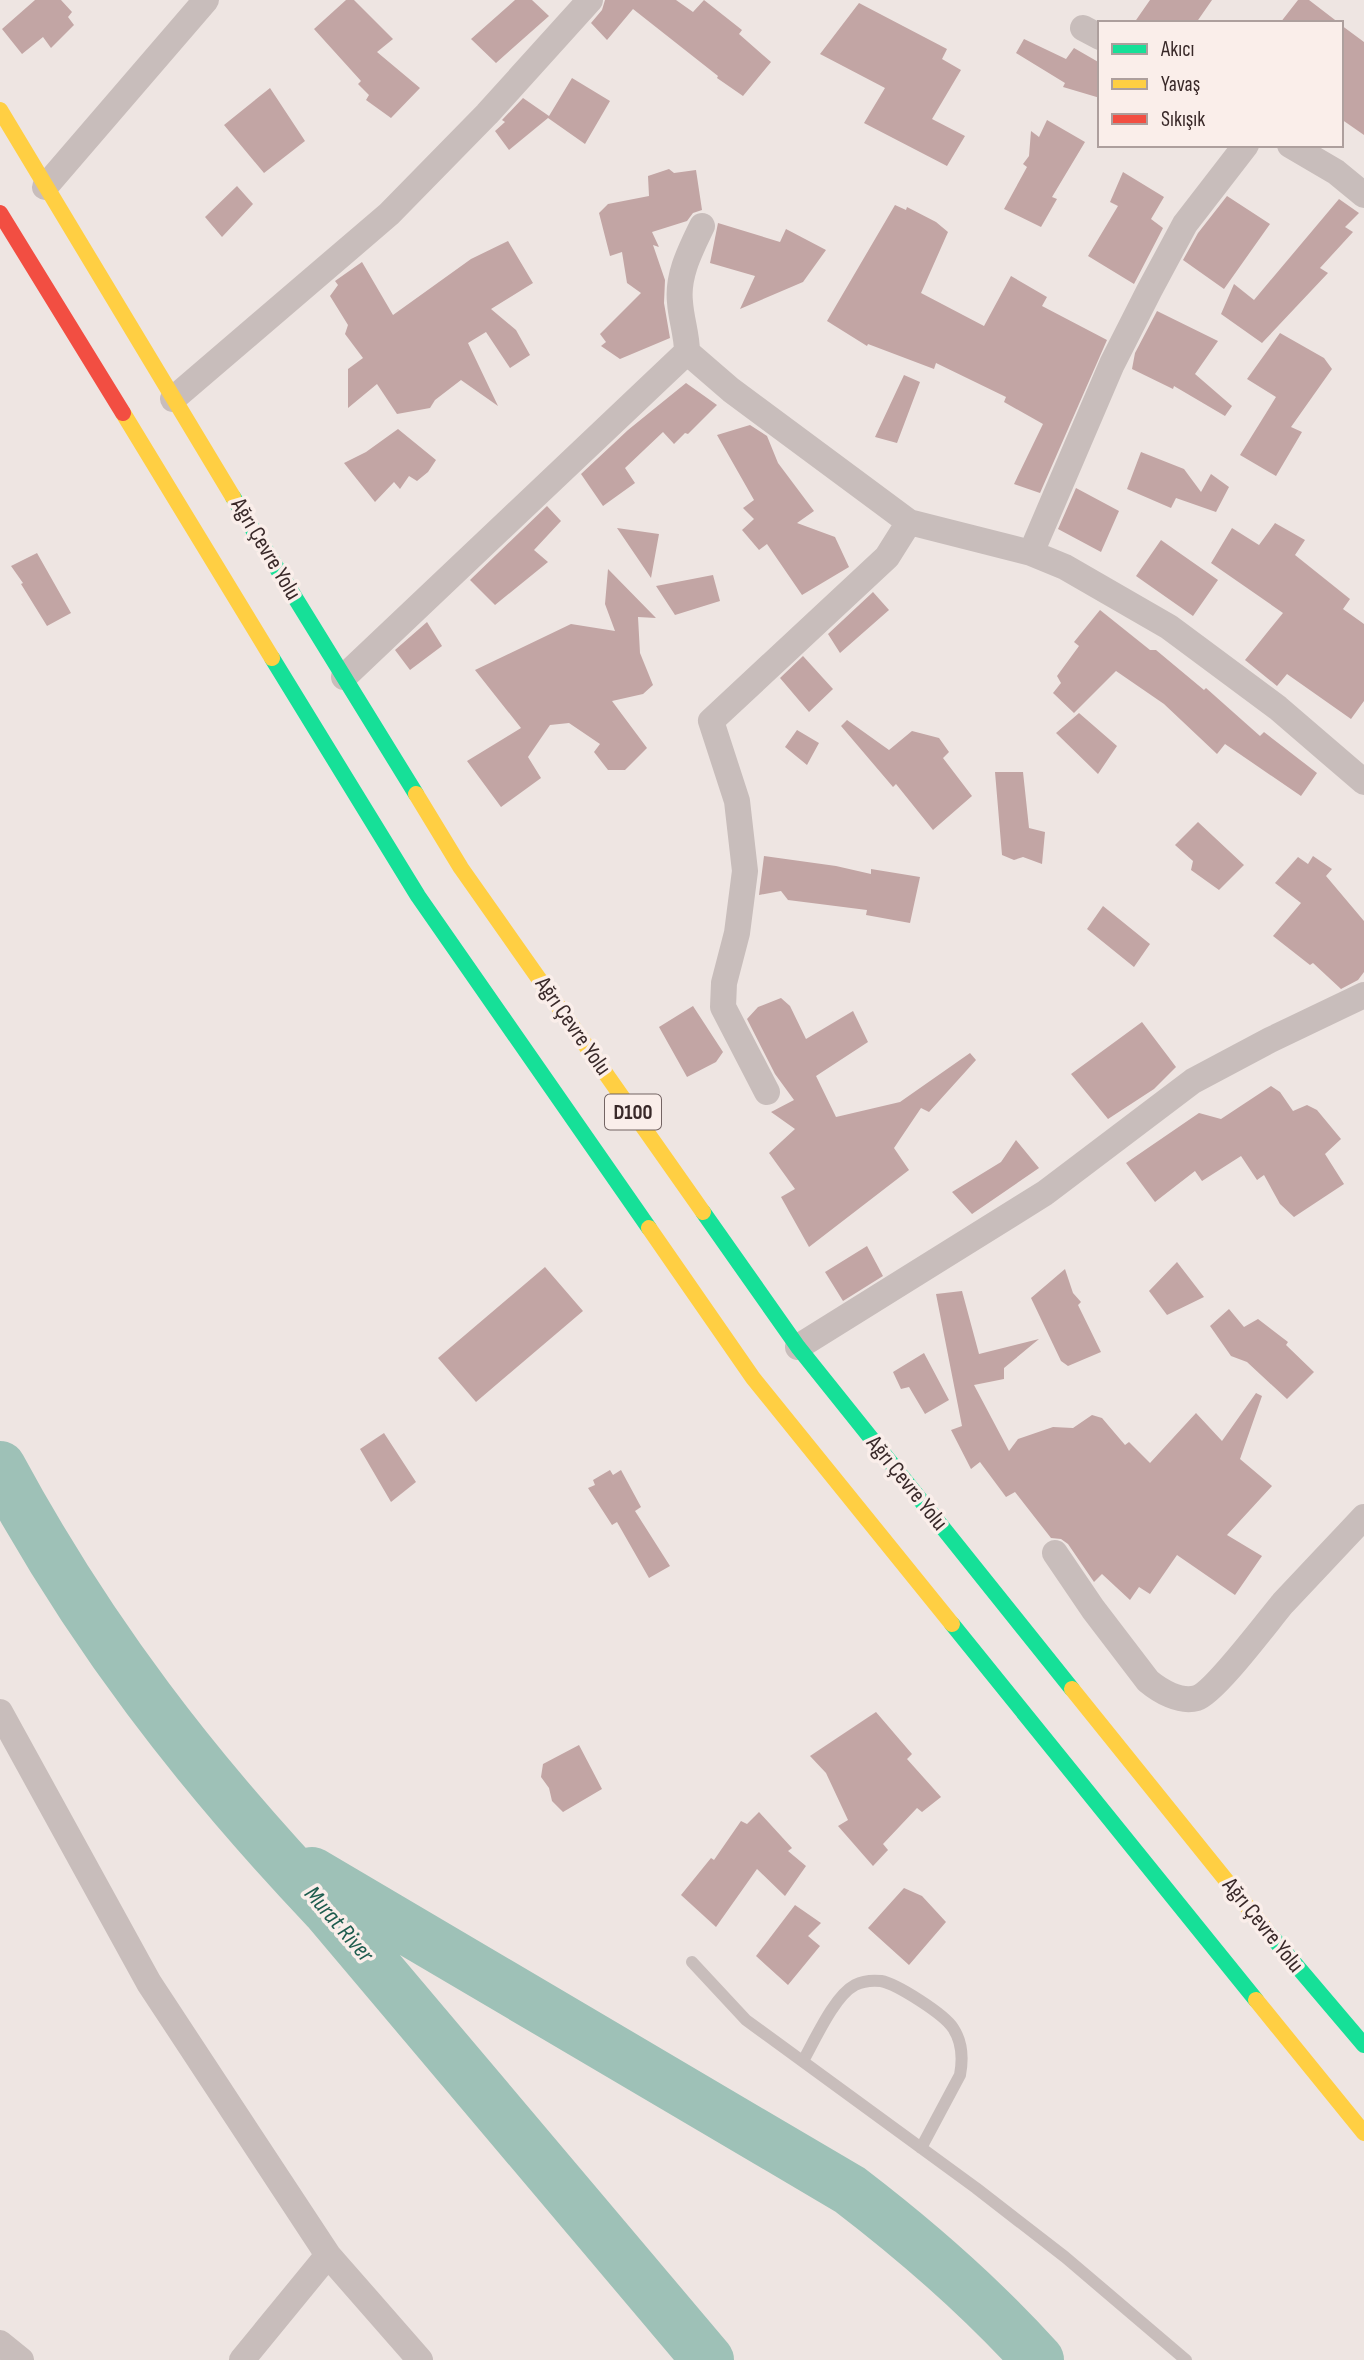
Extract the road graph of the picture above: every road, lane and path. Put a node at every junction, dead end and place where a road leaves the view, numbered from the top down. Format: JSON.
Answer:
{"nodes":[{"id":1,"x":206,"y":0,"type":"edge"},
{"id":2,"x":590,"y":0,"type":"edge"},
{"id":3,"x":0,"y":110,"type":"edge"},
{"id":4,"x":1244,"y":147,"type":"edge"},
{"id":5,"x":1293,"y":147,"type":"edge"},
{"id":6,"x":45,"y":187,"type":"junction"},
{"id":7,"x":1364,"y":195,"type":"edge"},
{"id":8,"x":0,"y":213,"type":"edge"},
{"id":9,"x":702,"y":226,"type":"dead end"},
{"id":10,"x":687,"y":352,"type":"junction"},
{"id":11,"x":173,"y":398,"type":"junction"},
{"id":12,"x":909,"y":522,"type":"junction"},
{"id":13,"x":1031,"y":553,"type":"junction"},
{"id":14,"x":344,"y":677,"type":"junction"},
{"id":15,"x":1364,"y":782,"type":"edge"},
{"id":16,"x":1364,"y":995,"type":"edge"},
{"id":17,"x":767,"y":1092,"type":"dead end"},
{"id":18,"x":798,"y":1347,"type":"junction"},
{"id":19,"x":1364,"y":1517,"type":"edge"},
{"id":20,"x":1055,"y":1553,"type":"dead end"},
{"id":21,"x":0,"y":1712,"type":"edge"},
{"id":22,"x":12,"y":1757,"type":"edge"},
{"id":23,"x":692,"y":1962,"type":"dead end"},
{"id":24,"x":1364,"y":2045,"type":"edge"},
{"id":25,"x":803,"y":2061,"type":"junction"},
{"id":26,"x":1364,"y":2133,"type":"edge"},
{"id":27,"x":921,"y":2148,"type":"junction"},
{"id":28,"x":328,"y":2255,"type":"junction"},
{"id":29,"x":0,"y":2343,"type":"edge"},
{"id":30,"x":21,"y":2360,"type":"edge"},
{"id":31,"x":243,"y":2360,"type":"edge"},
{"id":32,"x":420,"y":2360,"type":"edge"},
{"id":33,"x":1186,"y":2360,"type":"edge"}],
"edges":[{"from":1,"to":6,"type":"street"},
{"from":2,"to":11,"type":"street"},
{"from":3,"to":6,"type":"highway","name":"Ağrı Çevre Yolu","number":"D100"},
{"from":4,"to":13,"type":"street"},
{"from":5,"to":7,"type":"street"},
{"from":6,"to":11,"type":"highway","name":"Ağrı Çevre Yolu","number":"D100"},
{"from":8,"to":26,"type":"highway","number":"D100"},
{"from":9,"to":10,"type":"street"},
{"from":10,"to":12,"type":"street"},
{"from":10,"to":14,"type":"street"},
{"from":11,"to":14,"type":"highway","name":"Ağrı Çevre Yolu","number":"D100"},
{"from":12,"to":13,"type":"street"},
{"from":12,"to":17,"type":"street"},
{"from":13,"to":15,"type":"street"},
{"from":14,"to":18,"type":"highway","name":"Ağrı Çevre Yolu","number":"D100"},
{"from":16,"to":18,"type":"street"},
{"from":18,"to":24,"type":"highway","name":"Ağrı Çevre Yolu","number":"D100"},
{"from":19,"to":20,"type":"street"},
{"from":21,"to":22,"type":"street"},
{"from":22,"to":28,"type":"street"},
{"from":23,"to":25,"type":"lane"},
{"from":25,"to":27,"type":"lane"},
{"from":25,"to":27,"type":"lane"},
{"from":27,"to":33,"type":"lane"},
{"from":28,"to":31,"type":"street"},
{"from":28,"to":32,"type":"street"},
{"from":29,"to":30,"type":"street"}]}
